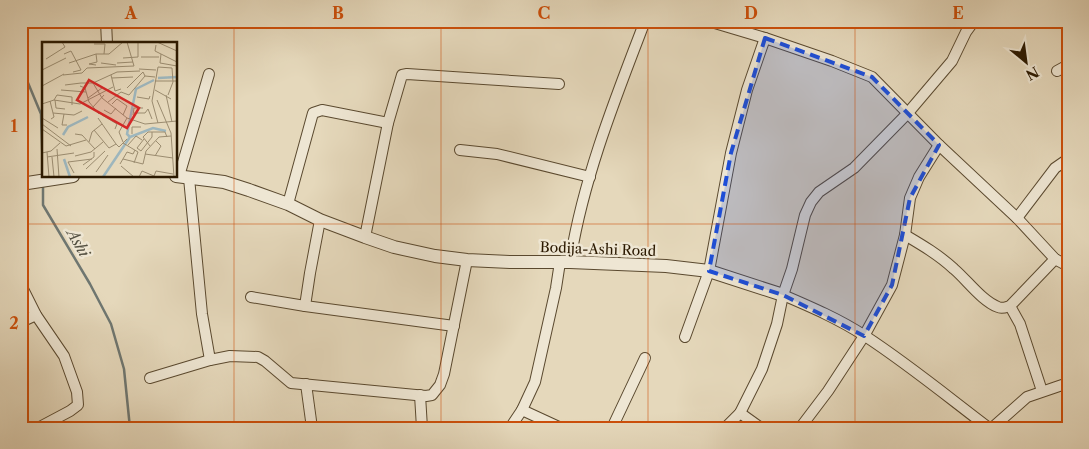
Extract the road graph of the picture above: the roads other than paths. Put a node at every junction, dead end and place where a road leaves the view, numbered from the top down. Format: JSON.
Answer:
{"nodes":[{"id":1,"x":106,"y":21,"type":"edge"},
{"id":2,"x":646,"y":21,"type":"edge"},
{"id":3,"x":708,"y":21,"type":"edge"},
{"id":4,"x":974,"y":21,"type":"edge"},
{"id":5,"x":766,"y":38,"type":"junction"},
{"id":6,"x":107,"y":42,"type":"edge"},
{"id":7,"x":1068,"y":65,"type":"edge"},
{"id":8,"x":1057,"y":71,"type":"dead end"},
{"id":9,"x":209,"y":74,"type":"dead end"},
{"id":10,"x":558,"y":84,"type":"dead end"},
{"id":11,"x":907,"y":114,"type":"junction"},
{"id":12,"x":388,"y":123,"type":"junction"},
{"id":13,"x":939,"y":145,"type":"junction"},
{"id":14,"x":460,"y":150,"type":"dead end"},
{"id":15,"x":1068,"y":159,"type":"edge"},
{"id":16,"x":181,"y":177,"type":"edge"},
{"id":17,"x":590,"y":177,"type":"junction"},
{"id":18,"x":56,"y":178,"type":"edge"},
{"id":19,"x":21,"y":184,"type":"edge"},
{"id":20,"x":288,"y":204,"type":"junction"},
{"id":21,"x":1017,"y":218,"type":"junction"},
{"id":22,"x":320,"y":220,"type":"junction"},
{"id":23,"x":905,"y":235,"type":"junction"},
{"id":24,"x":365,"y":237,"type":"junction"},
{"id":25,"x":1054,"y":259,"type":"junction"},
{"id":26,"x":467,"y":260,"type":"junction"},
{"id":27,"x":565,"y":262,"type":"junction"},
{"id":28,"x":1068,"y":266,"type":"edge"},
{"id":29,"x":709,"y":271,"type":"junction"},
{"id":30,"x":21,"y":285,"type":"edge"},
{"id":31,"x":782,"y":295,"type":"junction"},
{"id":32,"x":251,"y":297,"type":"dead end"},
{"id":33,"x":305,"y":306,"type":"junction"},
{"id":34,"x":1010,"y":306,"type":"junction"},
{"id":35,"x":36,"y":315,"type":"junction"},
{"id":36,"x":21,"y":322,"type":"edge"},
{"id":37,"x":454,"y":326,"type":"junction"},
{"id":38,"x":864,"y":336,"type":"junction"},
{"id":39,"x":684,"y":337,"type":"dead end"},
{"id":40,"x":645,"y":358,"type":"dead end"},
{"id":41,"x":210,"y":360,"type":"junction"},
{"id":42,"x":150,"y":378,"type":"dead end"},
{"id":43,"x":1068,"y":383,"type":"edge"},
{"id":44,"x":306,"y":384,"type":"junction"},
{"id":45,"x":1042,"y":391,"type":"junction"},
{"id":46,"x":420,"y":395,"type":"junction"},
{"id":47,"x":522,"y":410,"type":"junction"},
{"id":48,"x":740,"y":413,"type":"junction"},
{"id":49,"x":38,"y":428,"type":"edge"},
{"id":50,"x":312,"y":428,"type":"edge"},
{"id":51,"x":422,"y":428,"type":"edge"},
{"id":52,"x":510,"y":428,"type":"edge"},
{"id":53,"x":560,"y":428,"type":"edge"},
{"id":54,"x":612,"y":428,"type":"edge"},
{"id":55,"x":725,"y":428,"type":"edge"},
{"id":56,"x":762,"y":428,"type":"edge"},
{"id":57,"x":800,"y":428,"type":"edge"},
{"id":58,"x":990,"y":428,"type":"edge"}],
"edges":[{"from":1,"to":6,"type":"street"},
{"from":2,"to":17,"type":"street"},
{"from":3,"to":5,"type":"street"},
{"from":4,"to":11,"type":"street"},
{"from":5,"to":11,"type":"street"},
{"from":5,"to":29,"type":"street"},
{"from":7,"to":8,"type":"street"},
{"from":9,"to":16,"type":"street"},
{"from":10,"to":12,"type":"street"},
{"from":11,"to":13,"type":"street"},
{"from":11,"to":31,"type":"street"},
{"from":12,"to":20,"type":"street"},
{"from":12,"to":24,"type":"street"},
{"from":13,"to":21,"type":"street"},
{"from":13,"to":23,"type":"street"},
{"from":14,"to":17,"type":"street"},
{"from":15,"to":21,"type":"street"},
{"from":16,"to":20,"type":"street","name":"Bodija-Ashi Road"},
{"from":16,"to":41,"type":"street"},
{"from":17,"to":27,"type":"street"},
{"from":18,"to":19,"type":"street"},
{"from":20,"to":22,"type":"street","name":"Bodija-Ashi Road"},
{"from":21,"to":25,"type":"street"},
{"from":22,"to":24,"type":"street","name":"Bodija-Ashi Road"},
{"from":22,"to":33,"type":"street"},
{"from":23,"to":34,"type":"street"},
{"from":23,"to":38,"type":"street"},
{"from":24,"to":26,"type":"street","name":"Bodija-Ashi Road"},
{"from":25,"to":28,"type":"street"},
{"from":25,"to":34,"type":"street"},
{"from":26,"to":27,"type":"street","name":"Bodija-Ashi Road"},
{"from":26,"to":37,"type":"street"},
{"from":27,"to":29,"type":"street","name":"Bodija-Ashi Road"},
{"from":27,"to":47,"type":"street"},
{"from":29,"to":31,"type":"street","name":"Bodija-Ashi Road"},
{"from":29,"to":39,"type":"street"},
{"from":30,"to":35,"type":"street"},
{"from":31,"to":38,"type":"street","name":"Bodija-Ashi Road"},
{"from":31,"to":48,"type":"street"},
{"from":32,"to":33,"type":"street"},
{"from":33,"to":37,"type":"street"},
{"from":34,"to":45,"type":"street"},
{"from":35,"to":36,"type":"street"},
{"from":35,"to":49,"type":"street"},
{"from":37,"to":46,"type":"street"},
{"from":38,"to":57,"type":"street"},
{"from":38,"to":58,"type":"street","name":"Bodija-Ashi Road"},
{"from":40,"to":54,"type":"street"},
{"from":41,"to":42,"type":"street"},
{"from":41,"to":44,"type":"street"},
{"from":43,"to":45,"type":"street"},
{"from":44,"to":46,"type":"street"},
{"from":44,"to":50,"type":"street"},
{"from":45,"to":58,"type":"street"},
{"from":46,"to":51,"type":"street"},
{"from":47,"to":52,"type":"street"},
{"from":47,"to":53,"type":"street"},
{"from":48,"to":55,"type":"street"},
{"from":48,"to":56,"type":"street"}]}
